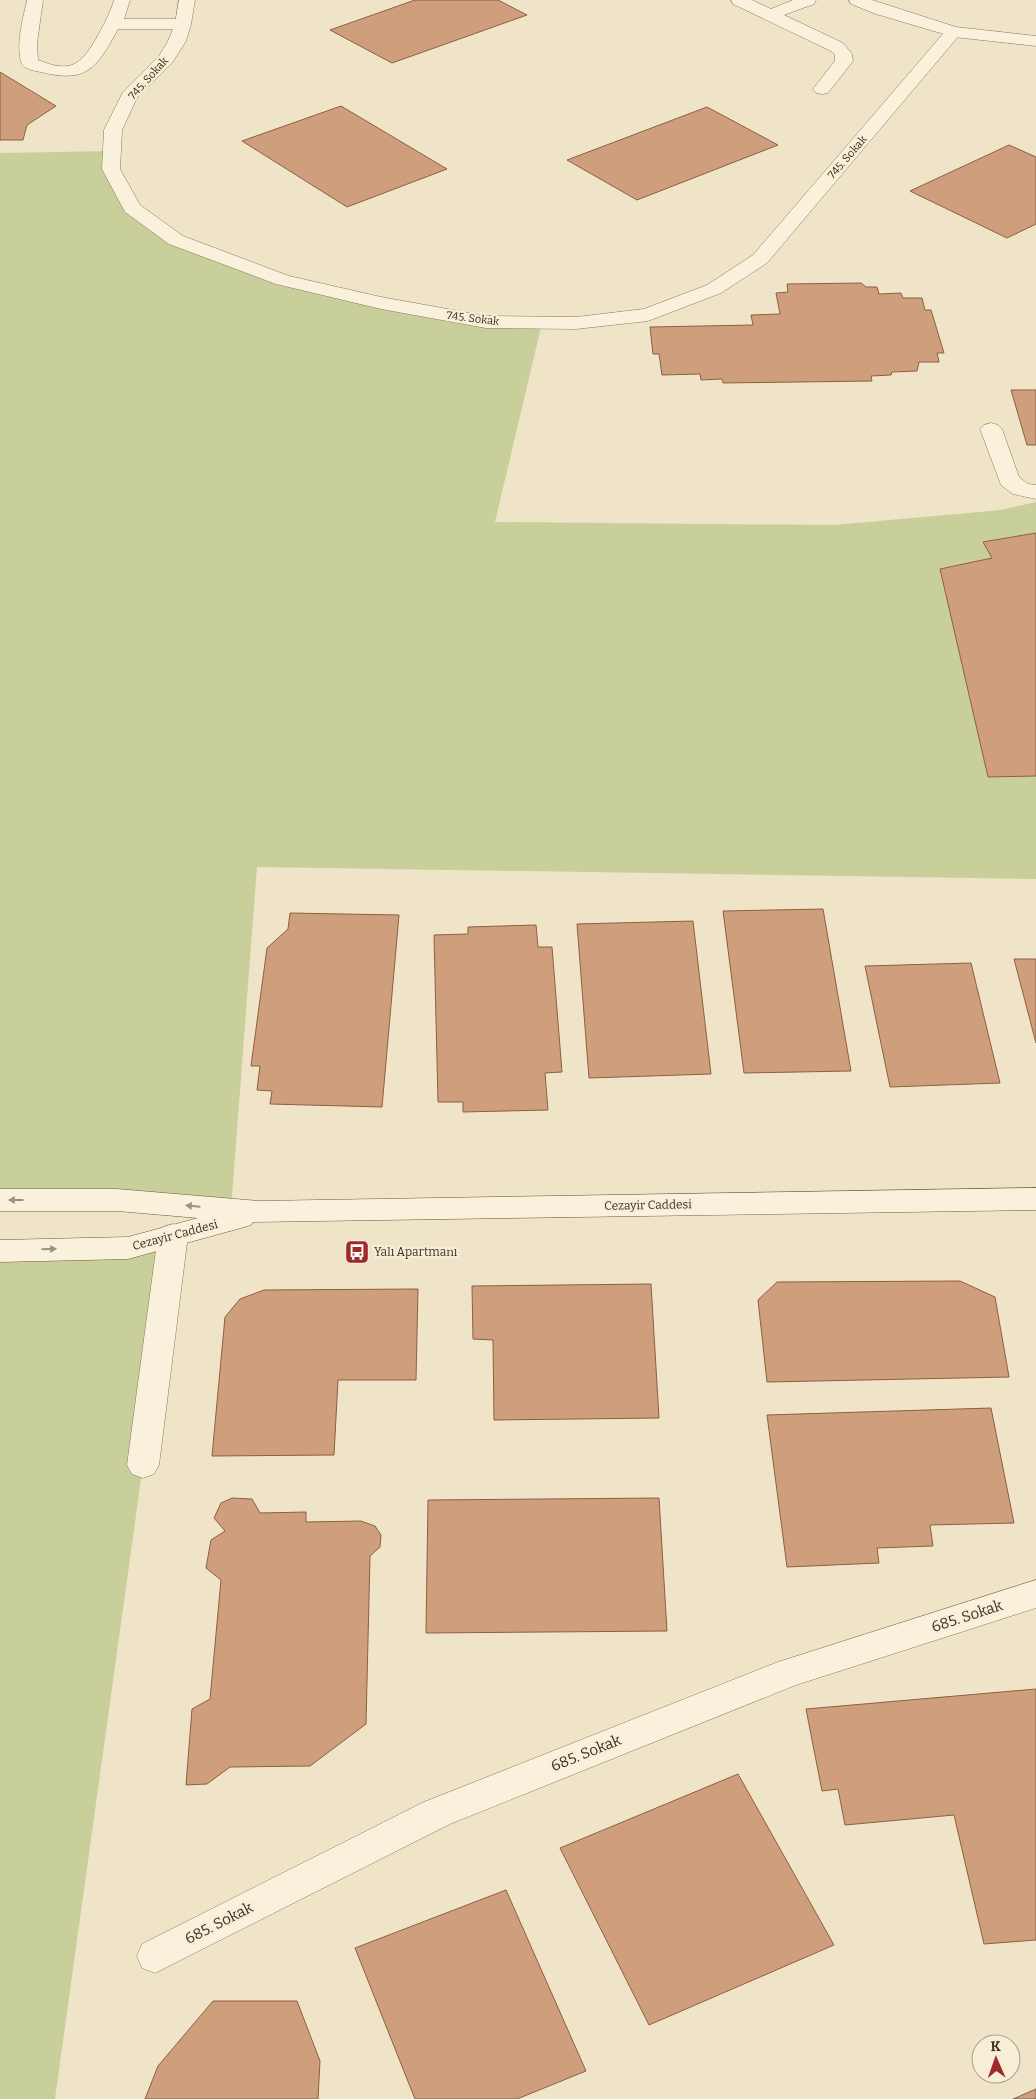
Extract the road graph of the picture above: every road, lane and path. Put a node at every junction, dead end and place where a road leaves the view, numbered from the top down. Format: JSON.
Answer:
{"nodes":[{"id":1,"x":35,"y":0,"type":"edge"},
{"id":2,"x":122,"y":0,"type":"edge"},
{"id":3,"x":187,"y":0,"type":"edge"},
{"id":4,"x":739,"y":0,"type":"edge"},
{"id":5,"x":808,"y":0,"type":"edge"},
{"id":6,"x":857,"y":0,"type":"edge"},
{"id":7,"x":770,"y":15,"type":"junction"},
{"id":8,"x":112,"y":24,"type":"junction"},
{"id":9,"x":183,"y":24,"type":"junction"},
{"id":10,"x":954,"y":32,"type":"junction"},
{"id":11,"x":1036,"y":41,"type":"edge"},
{"id":12,"x":822,"y":89,"type":"dead end"},
{"id":13,"x":991,"y":429,"type":"dead end"},
{"id":14,"x":1036,"y":492,"type":"edge"},
{"id":15,"x":1036,"y":1199,"type":"edge"},
{"id":16,"x":0,"y":1200,"type":"edge"},
{"id":17,"x":259,"y":1212,"type":"junction"},
{"id":18,"x":173,"y":1235,"type":"junction"},
{"id":19,"x":0,"y":1250,"type":"edge"},
{"id":20,"x":144,"y":1465,"type":"dead end"},
{"id":21,"x":1036,"y":1594,"type":"edge"},
{"id":22,"x":155,"y":1956,"type":"dead end"}],
"edges":[{"from":1,"to":8,"type":"street"},
{"from":2,"to":8,"type":"street"},
{"from":3,"to":9,"type":"street","name":"745. Sokak"},
{"from":4,"to":7,"type":"street"},
{"from":5,"to":7,"type":"street"},
{"from":6,"to":10,"type":"street"},
{"from":7,"to":12,"type":"street"},
{"from":8,"to":9,"type":"street"},
{"from":9,"to":10,"type":"street","name":"745. Sokak"},
{"from":10,"to":11,"type":"street"},
{"from":13,"to":14,"type":"street"},
{"from":15,"to":17,"type":"street","name":"Cezayir Caddesi"},
{"from":17,"to":16,"type":"street","name":"Cezayir Caddesi","one_way":true},
{"from":17,"to":18,"type":"street","name":"Cezayir Caddesi"},
{"from":19,"to":18,"type":"street","name":"Cezayir Caddesi","one_way":true},
{"from":18,"to":20,"type":"street"},
{"from":21,"to":22,"type":"street","name":"685. Sokak"}]}
